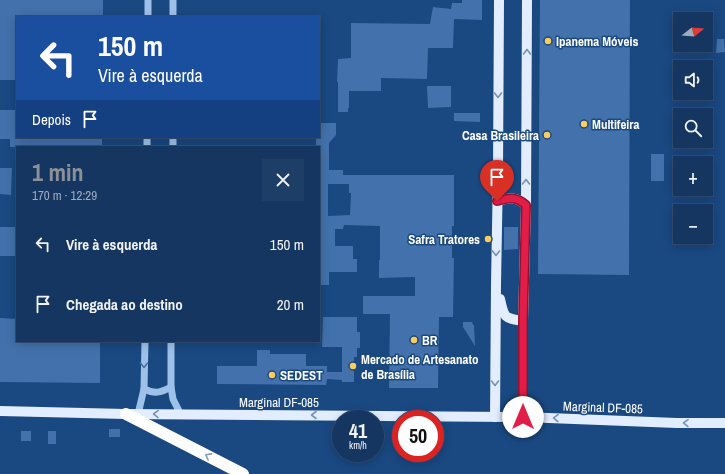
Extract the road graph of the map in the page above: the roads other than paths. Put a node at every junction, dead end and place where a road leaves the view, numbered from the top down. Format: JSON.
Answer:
{"nodes":[{"id":1,"x":148,"y":0,"type":"edge"},
{"id":2,"x":173,"y":0,"type":"edge"},
{"id":3,"x":498,"y":0,"type":"edge"},
{"id":4,"x":527,"y":0,"type":"edge"},
{"id":5,"x":148,"y":16,"type":"edge"},
{"id":6,"x":173,"y":16,"type":"edge"},
{"id":7,"x":497,"y":201,"type":"junction"},
{"id":8,"x":526,"y":205,"type":"junction"},
{"id":9,"x":496,"y":284,"type":"junction"},
{"id":10,"x":523,"y":321,"type":"junction"},
{"id":11,"x":145,"y":342,"type":"edge"},
{"id":12,"x":171,"y":342,"type":"edge"},
{"id":13,"x":171,"y":387,"type":"junction"},
{"id":14,"x":144,"y":389,"type":"junction"},
{"id":15,"x":0,"y":411,"type":"edge"},
{"id":16,"x":126,"y":414,"type":"junction"},
{"id":17,"x":138,"y":414,"type":"junction"},
{"id":18,"x":181,"y":415,"type":"junction"},
{"id":19,"x":495,"y":416,"type":"junction"},
{"id":20,"x":523,"y":417,"type":"junction"},
{"id":21,"x":725,"y":423,"type":"edge"},
{"id":22,"x":243,"y":474,"type":"edge"}],
"edges":[{"from":1,"to":5,"type":"street"},
{"from":2,"to":6,"type":"street"},
{"from":3,"to":7,"type":"main road","one_way":true},
{"from":8,"to":4,"type":"main road","one_way":true},
{"from":7,"to":8,"type":"main road"},
{"from":7,"to":9,"type":"main road","one_way":true},
{"from":8,"to":10,"type":"main road"},
{"from":9,"to":10,"type":"main road"},
{"from":9,"to":19,"type":"main road","one_way":true},
{"from":10,"to":20,"type":"main road"},
{"from":11,"to":14,"type":"street","one_way":true},
{"from":12,"to":13,"type":"street"},
{"from":13,"to":14,"type":"street"},
{"from":13,"to":18,"type":"street"},
{"from":14,"to":17,"type":"street"},
{"from":15,"to":16,"type":"main road","name":"Marginal DF-085"},
{"from":16,"to":17,"type":"main road","name":"Marginal DF-085"},
{"from":22,"to":16,"type":"highway","one_way":true},
{"from":18,"to":17,"type":"main road","name":"Marginal DF-085","one_way":true},
{"from":19,"to":18,"type":"main road","name":"Marginal DF-085","one_way":true},
{"from":19,"to":20,"type":"main road","name":"Marginal DF-085"},
{"from":21,"to":20,"type":"main road","name":"Marginal DF-085","one_way":true}]}
